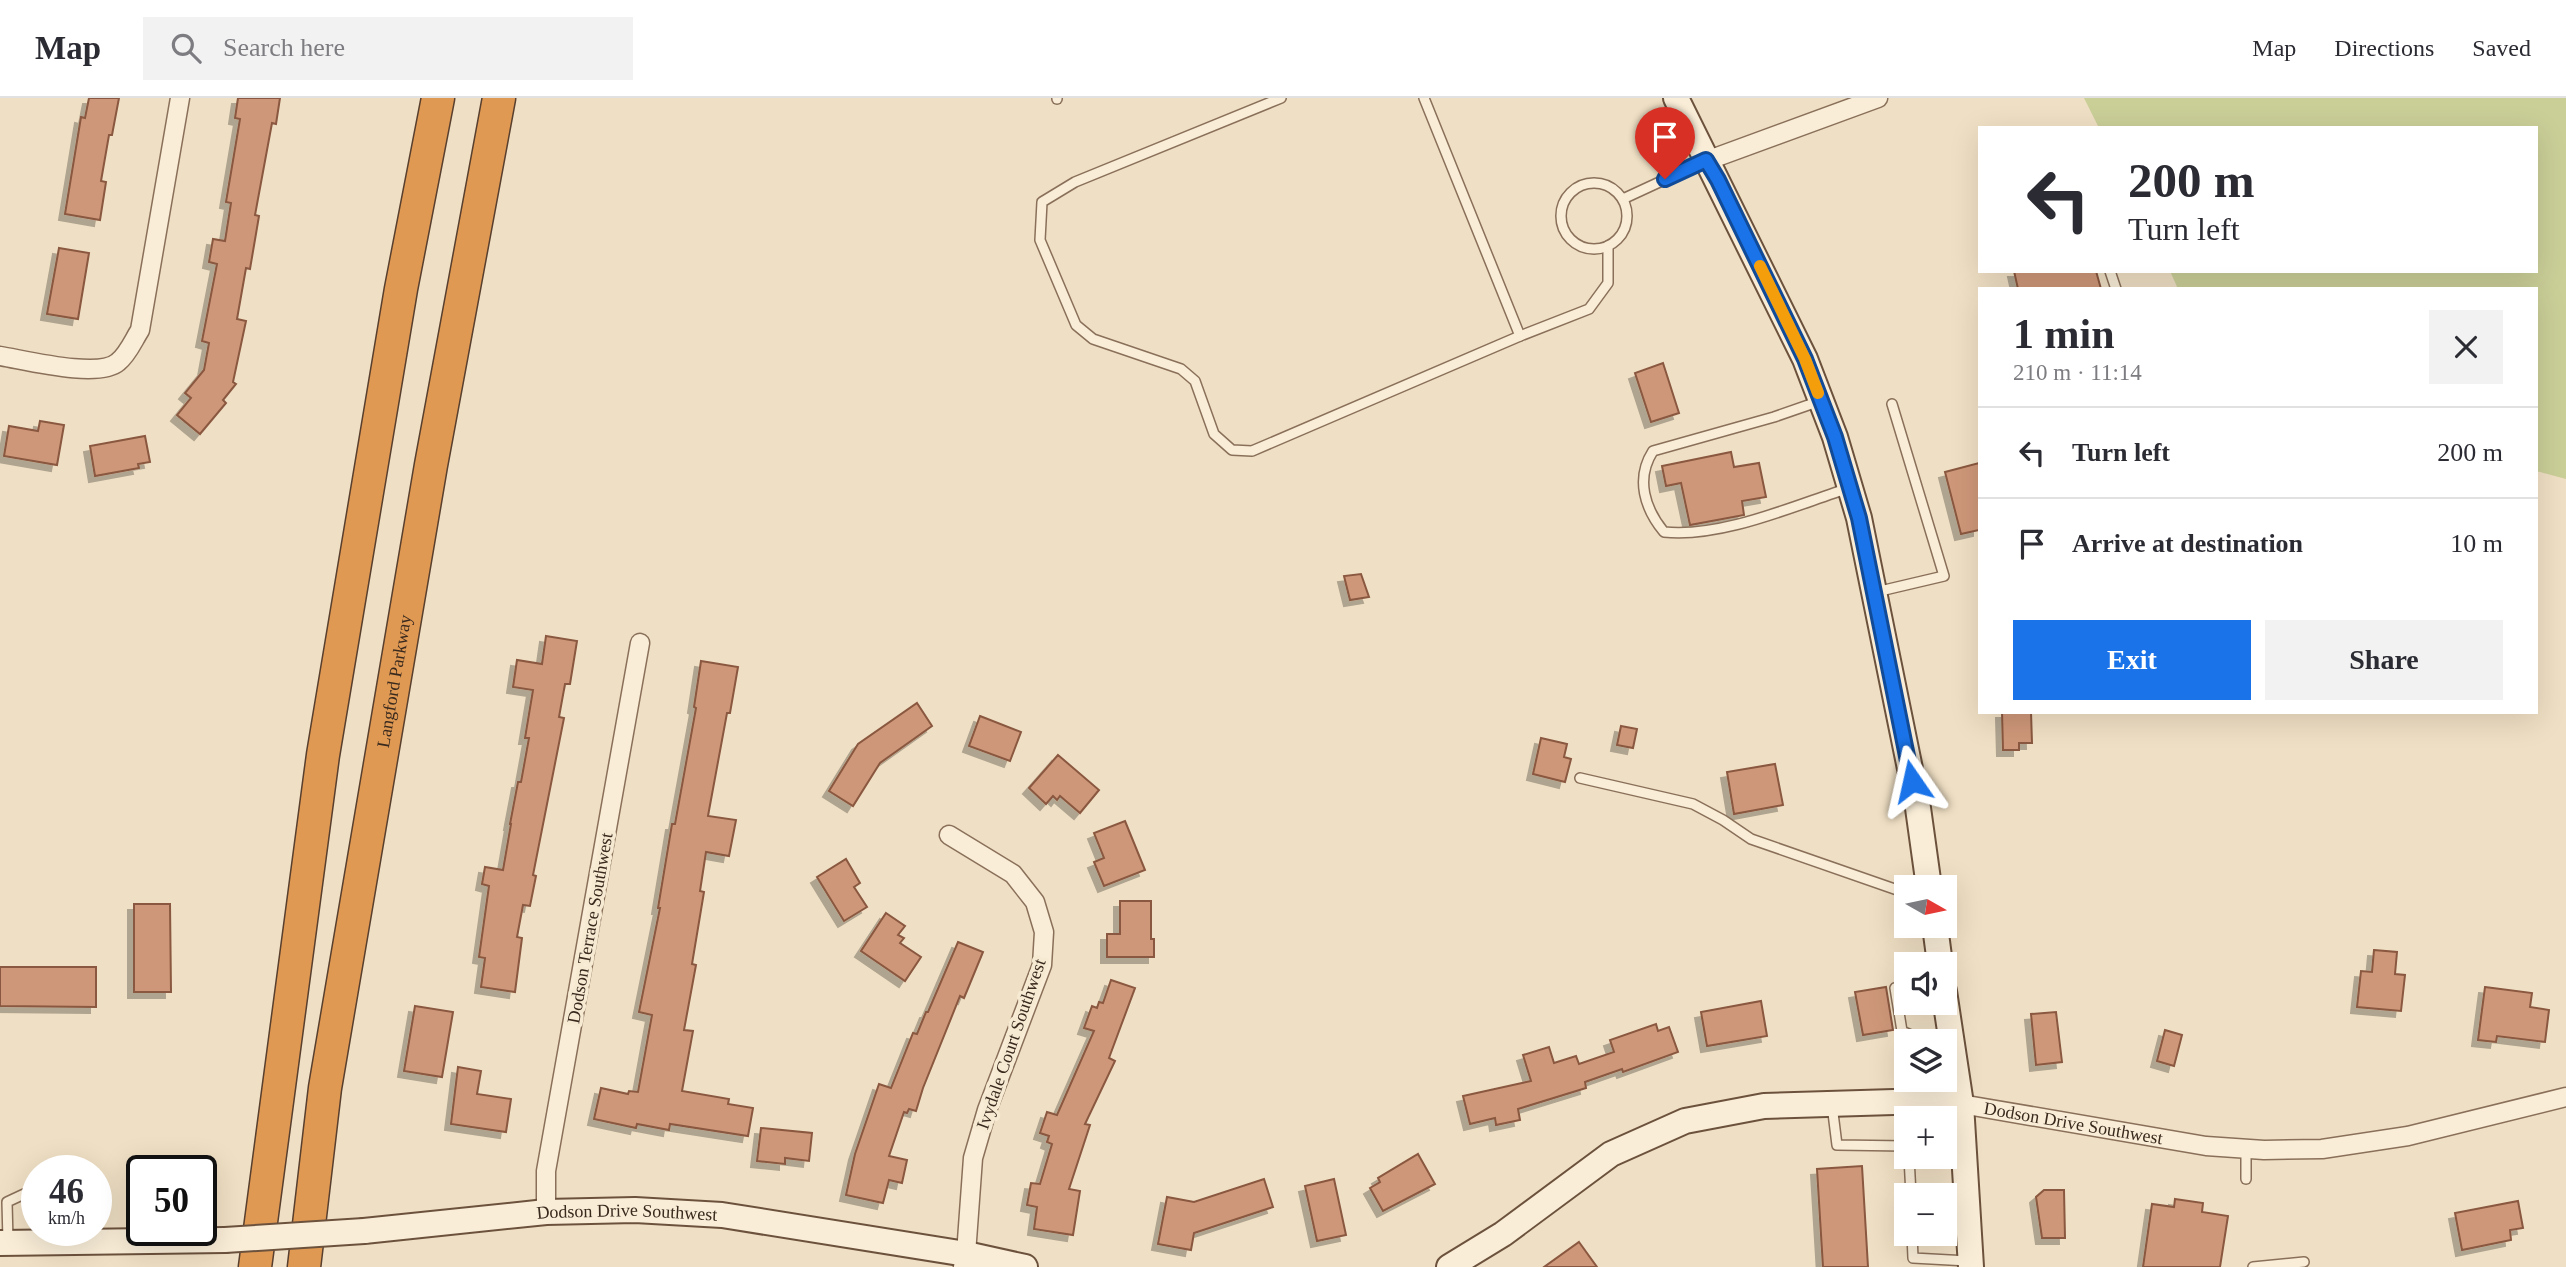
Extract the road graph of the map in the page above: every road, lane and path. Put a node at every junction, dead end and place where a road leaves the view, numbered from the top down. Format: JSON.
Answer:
{"nodes":[{"id":1,"x":180,"y":98,"type":"edge"},
{"id":2,"x":438,"y":98,"type":"edge"},
{"id":3,"x":499,"y":98,"type":"edge"},
{"id":4,"x":1281,"y":98,"type":"edge"},
{"id":5,"x":1424,"y":98,"type":"edge"},
{"id":6,"x":1676,"y":98,"type":"edge"},
{"id":7,"x":1878,"y":98,"type":"edge"},
{"id":8,"x":1706,"y":160,"type":"junction"},
{"id":9,"x":1625,"y":198,"type":"junction"},
{"id":10,"x":1608,"y":246,"type":"junction"},
{"id":11,"x":1520,"y":336,"type":"junction"},
{"id":12,"x":0,"y":356,"type":"edge"},
{"id":13,"x":1821,"y":401,"type":"junction"},
{"id":14,"x":1892,"y":404,"type":"dead end"},
{"id":15,"x":1850,"y":487,"type":"junction"},
{"id":16,"x":1874,"y":592,"type":"junction"},
{"id":17,"x":640,"y":643,"type":"dead end"},
{"id":18,"x":1580,"y":778,"type":"dead end"},
{"id":19,"x":949,"y":835,"type":"dead end"},
{"id":20,"x":1927,"y":875,"type":"edge"},
{"id":21,"x":1894,"y":888,"type":"edge"},
{"id":22,"x":1957,"y":1087,"type":"edge"},
{"id":23,"x":2566,"y":1097,"type":"edge"},
{"id":24,"x":1831,"y":1104,"type":"junction"},
{"id":25,"x":1961,"y":1104,"type":"junction"},
{"id":26,"x":1894,"y":1146,"type":"edge"},
{"id":27,"x":2246,"y":1149,"type":"junction"},
{"id":28,"x":2246,"y":1179,"type":"dead end"},
{"id":29,"x":21,"y":1195,"type":"edge"},
{"id":30,"x":546,"y":1212,"type":"junction"},
{"id":31,"x":4,"y":1243,"type":"edge"},
{"id":32,"x":1912,"y":1246,"type":"edge"},
{"id":33,"x":964,"y":1261,"type":"edge"},
{"id":34,"x":2304,"y":1262,"type":"dead end"},
{"id":35,"x":1971,"y":1264,"type":"edge"},
{"id":36,"x":254,"y":1267,"type":"edge"},
{"id":37,"x":304,"y":1267,"type":"edge"},
{"id":38,"x":1025,"y":1267,"type":"edge"},
{"id":39,"x":1450,"y":1267,"type":"edge"},
{"id":40,"x":2253,"y":1267,"type":"edge"}],
"edges":[{"from":1,"to":12,"type":"street"},
{"from":2,"to":36,"type":"highway"},
{"from":3,"to":37,"type":"highway","name":"Langford Parkway"},
{"from":4,"to":11,"type":"lane"},
{"from":5,"to":11,"type":"lane"},
{"from":6,"to":8,"type":"street"},
{"from":7,"to":8,"type":"street"},
{"from":8,"to":9,"type":"lane"},
{"from":8,"to":13,"type":"street"},
{"from":9,"to":10,"type":"lane"},
{"from":9,"to":10,"type":"lane"},
{"from":10,"to":11,"type":"lane"},
{"from":13,"to":15,"type":"street"},
{"from":13,"to":15,"type":"lane"},
{"from":14,"to":16,"type":"lane"},
{"from":15,"to":16,"type":"street"},
{"from":16,"to":20,"type":"street"},
{"from":17,"to":30,"type":"street","name":"Dodson Terrace Southwest"},
{"from":18,"to":21,"type":"lane"},
{"from":19,"to":33,"type":"street","name":"Ivydale Court Southwest"},
{"from":22,"to":25,"type":"street"},
{"from":23,"to":27,"type":"street","name":"Dodson Drive Southwest"},
{"from":24,"to":25,"type":"street","name":"Dodson Drive Southwest"},
{"from":24,"to":26,"type":"lane"},
{"from":24,"to":39,"type":"street","name":"Dodson Drive Southwest"},
{"from":25,"to":27,"type":"street","name":"Dodson Drive Southwest"},
{"from":25,"to":35,"type":"street"},
{"from":27,"to":28,"type":"lane"},
{"from":29,"to":31,"type":"lane"},
{"from":30,"to":31,"type":"street","name":"Dodson Drive Southwest","bridge":true},
{"from":30,"to":33,"type":"street","name":"Dodson Drive Southwest"},
{"from":32,"to":35,"type":"lane"},
{"from":33,"to":38,"type":"street","name":"Dodson Drive Southwest"},
{"from":34,"to":40,"type":"lane"}]}
